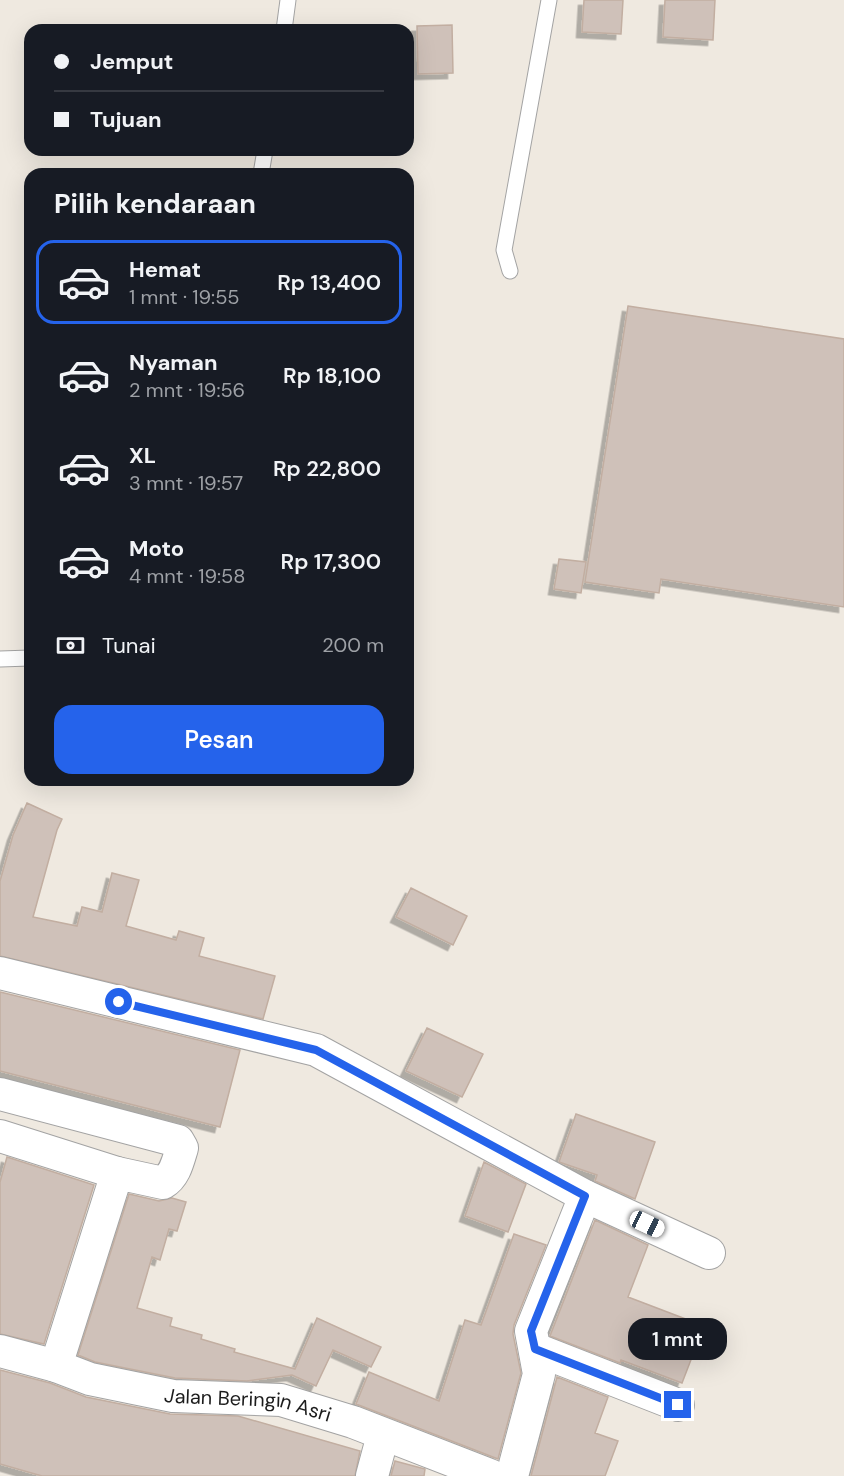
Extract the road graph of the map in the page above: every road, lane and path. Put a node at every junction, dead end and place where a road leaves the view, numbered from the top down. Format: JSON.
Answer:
{"nodes":[{"id":1,"x":288,"y":0,"type":"edge"},
{"id":2,"x":549,"y":0,"type":"edge"},
{"id":3,"x":285,"y":24,"type":"edge"},
{"id":4,"x":510,"y":271,"type":"dead end"},
{"id":5,"x":24,"y":658,"type":"edge"},
{"id":6,"x":0,"y":659,"type":"edge"},
{"id":7,"x":0,"y":973,"type":"edge"},
{"id":8,"x":0,"y":1094,"type":"edge"},
{"id":9,"x":2,"y":1143,"type":"edge"},
{"id":10,"x":117,"y":1173,"type":"junction"},
{"id":11,"x":585,"y":1196,"type":"junction"},
{"id":12,"x":709,"y":1253,"type":"dead end"},
{"id":13,"x":535,"y":1349,"type":"junction"},
{"id":14,"x":0,"y":1351,"type":"edge"},
{"id":15,"x":56,"y":1366,"type":"junction"},
{"id":16,"x":678,"y":1405,"type":"dead end"},
{"id":17,"x":383,"y":1435,"type":"junction"},
{"id":18,"x":372,"y":1476,"type":"edge"},
{"id":19,"x":492,"y":1476,"type":"edge"},
{"id":20,"x":512,"y":1476,"type":"edge"}],
"edges":[{"from":1,"to":3,"type":"lane"},
{"from":2,"to":4,"type":"lane"},
{"from":5,"to":6,"type":"lane"},
{"from":7,"to":11,"type":"street"},
{"from":8,"to":10,"type":"street"},
{"from":9,"to":10,"type":"street"},
{"from":10,"to":15,"type":"street"},
{"from":11,"to":12,"type":"street"},
{"from":11,"to":13,"type":"street"},
{"from":13,"to":16,"type":"street"},
{"from":13,"to":20,"type":"street"},
{"from":14,"to":15,"type":"street","name":"Jalan Beringin Asri"},
{"from":15,"to":17,"type":"street","name":"Jalan Beringin Asri"},
{"from":17,"to":18,"type":"street"},
{"from":17,"to":19,"type":"street","name":"Jalan Beringin Asri"}]}
